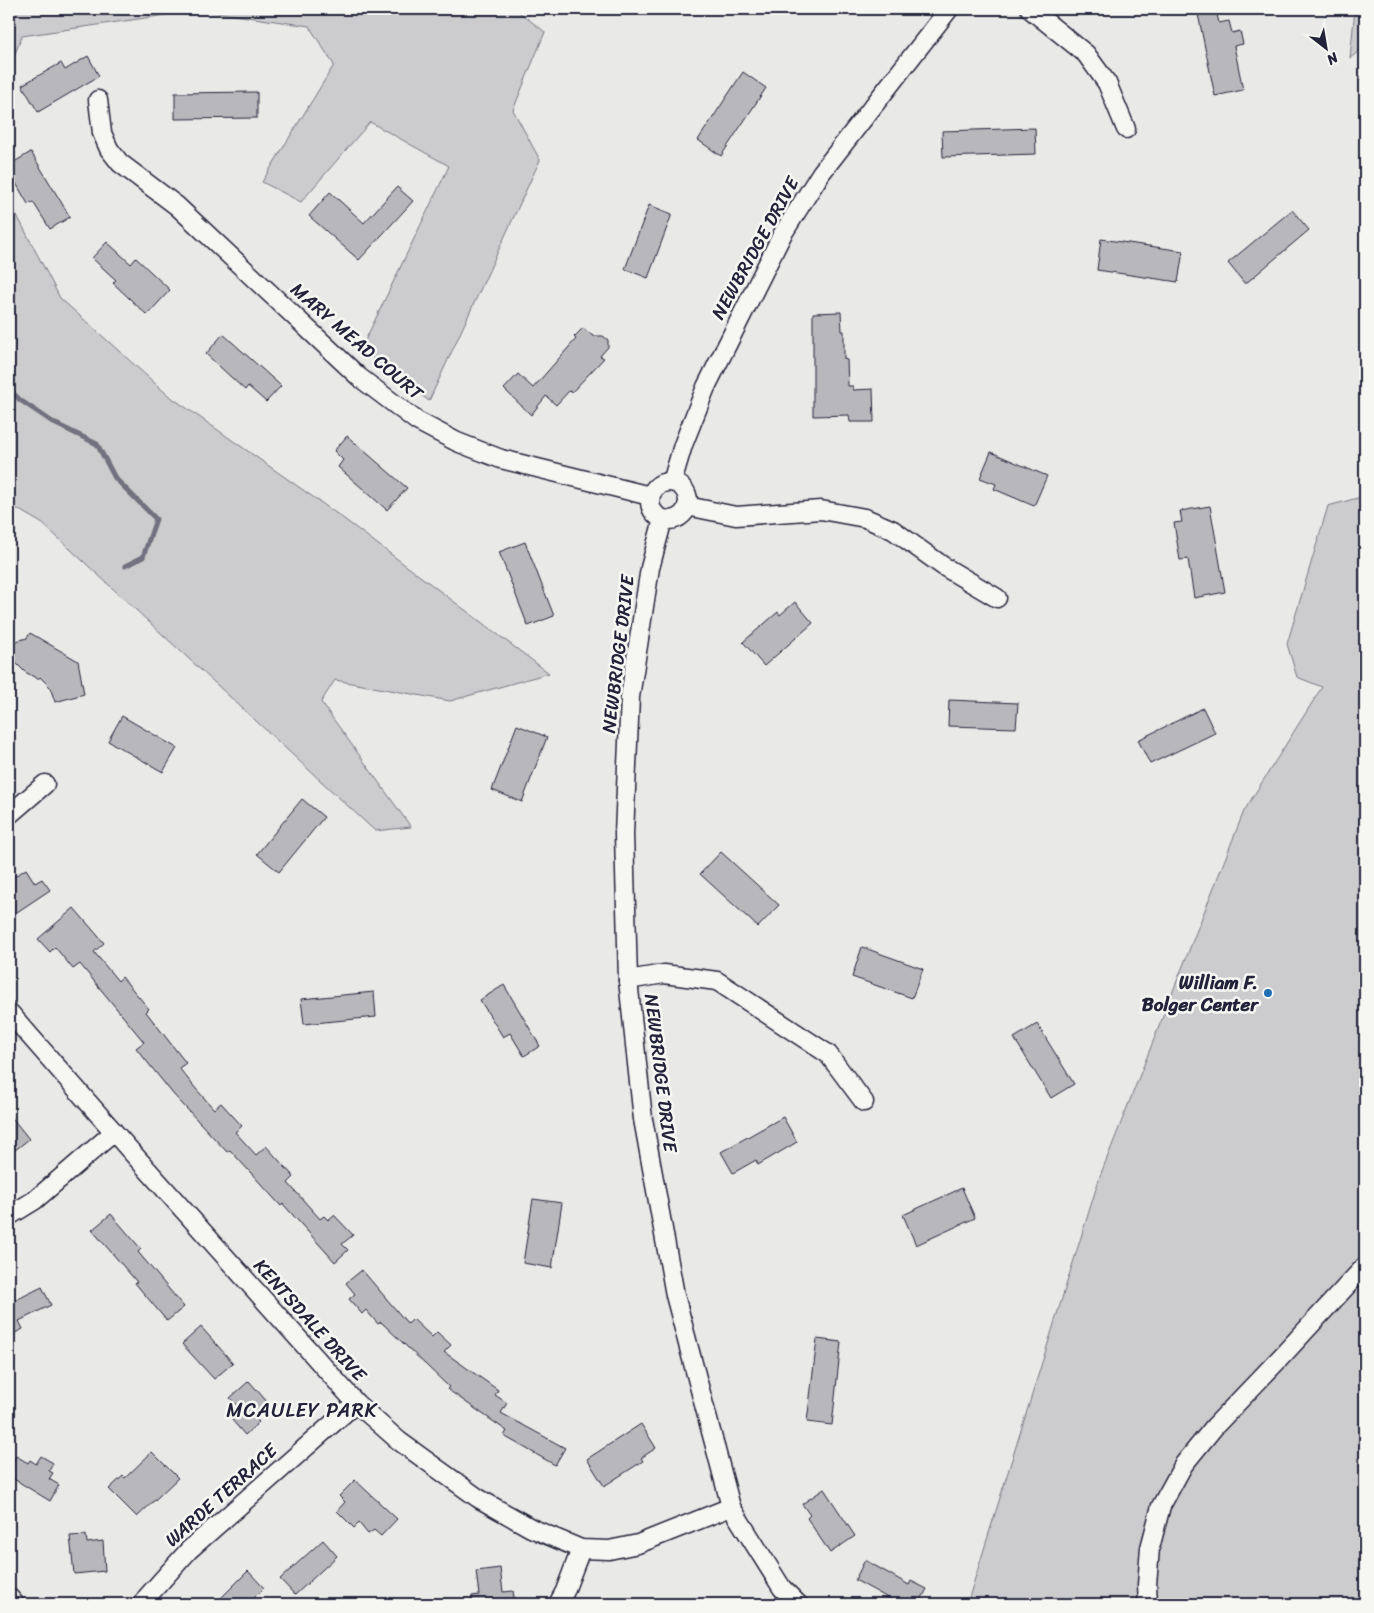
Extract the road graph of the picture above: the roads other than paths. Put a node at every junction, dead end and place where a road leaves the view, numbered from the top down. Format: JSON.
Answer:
{"nodes":[{"id":1,"x":949,"y":9,"type":"edge"},
{"id":2,"x":1030,"y":9,"type":"edge"},
{"id":3,"x":98,"y":100,"type":"dead end"},
{"id":4,"x":1126,"y":129,"type":"dead end"},
{"id":5,"x":672,"y":482,"type":"junction"},
{"id":6,"x":650,"y":496,"type":"junction"},
{"id":7,"x":687,"y":506,"type":"junction"},
{"id":8,"x":663,"y":519,"type":"junction"},
{"id":9,"x":997,"y":598,"type":"dead end"},
{"id":10,"x":45,"y":784,"type":"dead end"},
{"id":11,"x":9,"y":815,"type":"edge"},
{"id":12,"x":628,"y":980,"type":"junction"},
{"id":13,"x":9,"y":1012,"type":"edge"},
{"id":14,"x":864,"y":1102,"type":"dead end"},
{"id":15,"x":114,"y":1132,"type":"junction"},
{"id":16,"x":9,"y":1216,"type":"edge"},
{"id":17,"x":1365,"y":1266,"type":"edge"},
{"id":18,"x":356,"y":1403,"type":"junction"},
{"id":19,"x":731,"y":1507,"type":"junction"},
{"id":20,"x":581,"y":1549,"type":"junction"},
{"id":21,"x":9,"y":1597,"type":"edge"},
{"id":22,"x":15,"y":1604,"type":"edge"},
{"id":23,"x":142,"y":1604,"type":"edge"},
{"id":24,"x":558,"y":1604,"type":"edge"},
{"id":25,"x":798,"y":1604,"type":"edge"},
{"id":26,"x":1148,"y":1604,"type":"edge"}],
"edges":[{"from":1,"to":5,"type":"street","name":"NEWBRIDGE DRIVE"},
{"from":2,"to":4,"type":"street"},
{"from":3,"to":6,"type":"street","name":"MARY MEAD COURT"},
{"from":5,"to":6,"type":"street"},
{"from":5,"to":7,"type":"street"},
{"from":6,"to":8,"type":"street"},
{"from":7,"to":8,"type":"street"},
{"from":7,"to":9,"type":"street"},
{"from":8,"to":12,"type":"street","name":"NEWBRIDGE DRIVE"},
{"from":10,"to":11,"type":"street"},
{"from":12,"to":14,"type":"street"},
{"from":12,"to":19,"type":"street","name":"NEWBRIDGE DRIVE"},
{"from":13,"to":15,"type":"street","name":"KENTSDALE DRIVE"},
{"from":15,"to":16,"type":"street"},
{"from":15,"to":18,"type":"street","name":"KENTSDALE DRIVE"},
{"from":17,"to":26,"type":"street"},
{"from":18,"to":20,"type":"street","name":"KENTSDALE DRIVE"},
{"from":18,"to":23,"type":"street","name":"WARDE TERRACE"},
{"from":19,"to":20,"type":"street","name":"KENTSDALE DRIVE"},
{"from":19,"to":25,"type":"street","name":"NEWBRIDGE DRIVE"},
{"from":20,"to":24,"type":"street"},
{"from":21,"to":22,"type":"street"}]}
